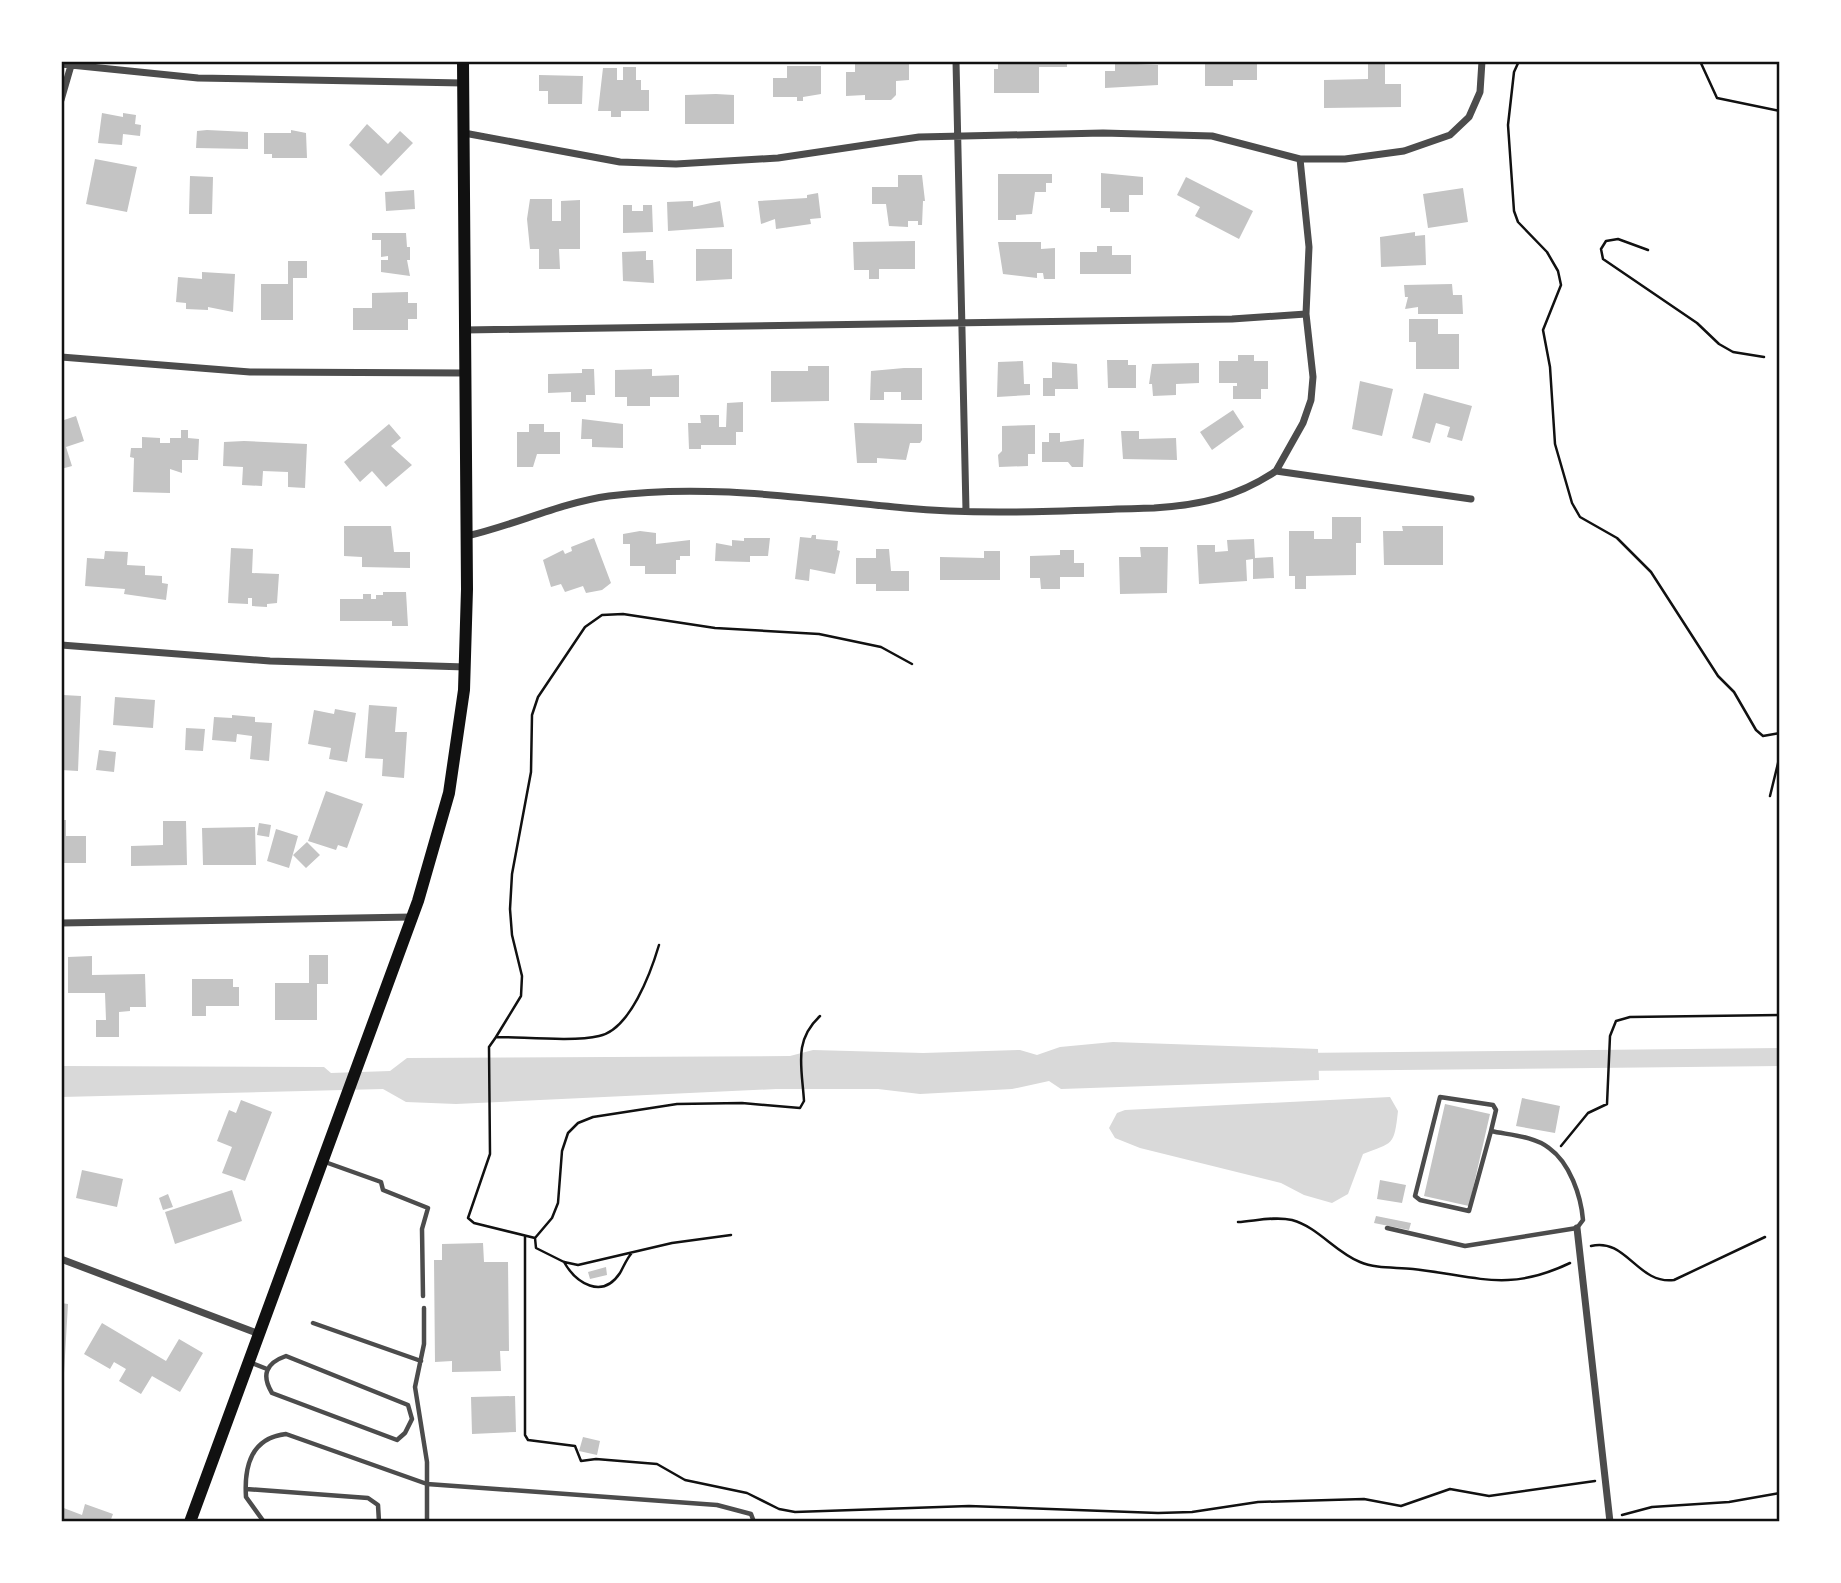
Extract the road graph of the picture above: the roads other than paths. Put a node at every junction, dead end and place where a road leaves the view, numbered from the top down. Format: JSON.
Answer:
{"nodes":[{"id":1,"x":463,"y":61,"type":"edge"},
{"id":2,"x":956,"y":61,"type":"edge"},
{"id":3,"x":1482,"y":61,"type":"edge"},
{"id":4,"x":71,"y":63,"type":"edge"},
{"id":5,"x":61,"y":64,"type":"edge"},
{"id":6,"x":463,"y":83,"type":"junction"},
{"id":7,"x":61,"y":100,"type":"edge"},
{"id":8,"x":464,"y":133,"type":"junction"},
{"id":9,"x":958,"y":135,"type":"junction"},
{"id":10,"x":1300,"y":159,"type":"junction"},
{"id":11,"x":1306,"y":314,"type":"junction"},
{"id":12,"x":962,"y":323,"type":"junction"},
{"id":13,"x":465,"y":330,"type":"junction"},
{"id":14,"x":61,"y":357,"type":"edge"},
{"id":15,"x":465,"y":373,"type":"junction"},
{"id":16,"x":1276,"y":471,"type":"junction"},
{"id":17,"x":1471,"y":499,"type":"dead end"},
{"id":18,"x":966,"y":510,"type":"junction"},
{"id":19,"x":467,"y":536,"type":"junction"},
{"id":20,"x":61,"y":645,"type":"edge"},
{"id":21,"x":466,"y":667,"type":"junction"},
{"id":22,"x":412,"y":917,"type":"junction"},
{"id":23,"x":61,"y":923,"type":"edge"},
{"id":24,"x":1491,"y":1131,"type":"junction"},
{"id":25,"x":322,"y":1161,"type":"junction"},
{"id":26,"x":1387,"y":1228,"type":"dead end"},
{"id":27,"x":1577,"y":1228,"type":"junction"},
{"id":28,"x":61,"y":1259,"type":"edge"},
{"id":29,"x":423,"y":1296,"type":"dead end"},
{"id":30,"x":424,"y":1308,"type":"dead end"},
{"id":31,"x":313,"y":1323,"type":"dead end"},
{"id":32,"x":260,"y":1334,"type":"junction"},
{"id":33,"x":421,"y":1361,"type":"junction"},
{"id":34,"x":249,"y":1363,"type":"junction"},
{"id":35,"x":267,"y":1368,"type":"junction"},
{"id":36,"x":410,"y":1426,"type":"junction"},
{"id":37,"x":421,"y":1429,"type":"junction"},
{"id":38,"x":427,"y":1484,"type":"junction"},
{"id":39,"x":246,"y":1489,"type":"junction"},
{"id":40,"x":190,"y":1522,"type":"edge"},
{"id":41,"x":264,"y":1522,"type":"edge"},
{"id":42,"x":379,"y":1522,"type":"edge"},
{"id":43,"x":427,"y":1522,"type":"edge"},
{"id":44,"x":754,"y":1522,"type":"edge"},
{"id":45,"x":1610,"y":1522,"type":"edge"}],
"edges":[{"from":1,"to":6,"type":"main road"},
{"from":2,"to":9,"type":"street"},
{"from":3,"to":10,"type":"street"},
{"from":4,"to":5,"type":"street"},
{"from":4,"to":6,"type":"street"},
{"from":4,"to":7,"type":"street"},
{"from":6,"to":8,"type":"main road"},
{"from":8,"to":9,"type":"street"},
{"from":8,"to":13,"type":"main road"},
{"from":9,"to":10,"type":"street"},
{"from":9,"to":12,"type":"street"},
{"from":10,"to":11,"type":"street"},
{"from":11,"to":12,"type":"street"},
{"from":11,"to":16,"type":"street"},
{"from":12,"to":13,"type":"street"},
{"from":12,"to":18,"type":"street"},
{"from":13,"to":15,"type":"main road"},
{"from":14,"to":15,"type":"street"},
{"from":15,"to":19,"type":"main road"},
{"from":16,"to":17,"type":"street"},
{"from":16,"to":18,"type":"street"},
{"from":18,"to":19,"type":"street"},
{"from":19,"to":21,"type":"main road"},
{"from":20,"to":21,"type":"street"},
{"from":21,"to":22,"type":"main road"},
{"from":22,"to":23,"type":"street"},
{"from":22,"to":25,"type":"main road"},
{"from":24,"to":24,"type":"lane"},
{"from":24,"to":27,"type":"lane"},
{"from":25,"to":29,"type":"lane"},
{"from":25,"to":32,"type":"main road"},
{"from":26,"to":27,"type":"lane"},
{"from":27,"to":45,"type":"street"},
{"from":28,"to":32,"type":"street"},
{"from":30,"to":33,"type":"lane"},
{"from":31,"to":33,"type":"lane"},
{"from":32,"to":34,"type":"main road"},
{"from":33,"to":37,"type":"lane"},
{"from":34,"to":35,"type":"lane"},
{"from":34,"to":40,"type":"main road"},
{"from":35,"to":36,"type":"lane"},
{"from":35,"to":36,"type":"lane"},
{"from":36,"to":37,"type":"lane"},
{"from":37,"to":38,"type":"lane"},
{"from":38,"to":39,"type":"lane"},
{"from":38,"to":43,"type":"lane"},
{"from":38,"to":44,"type":"lane"},
{"from":39,"to":41,"type":"lane"},
{"from":39,"to":42,"type":"lane"}]}
